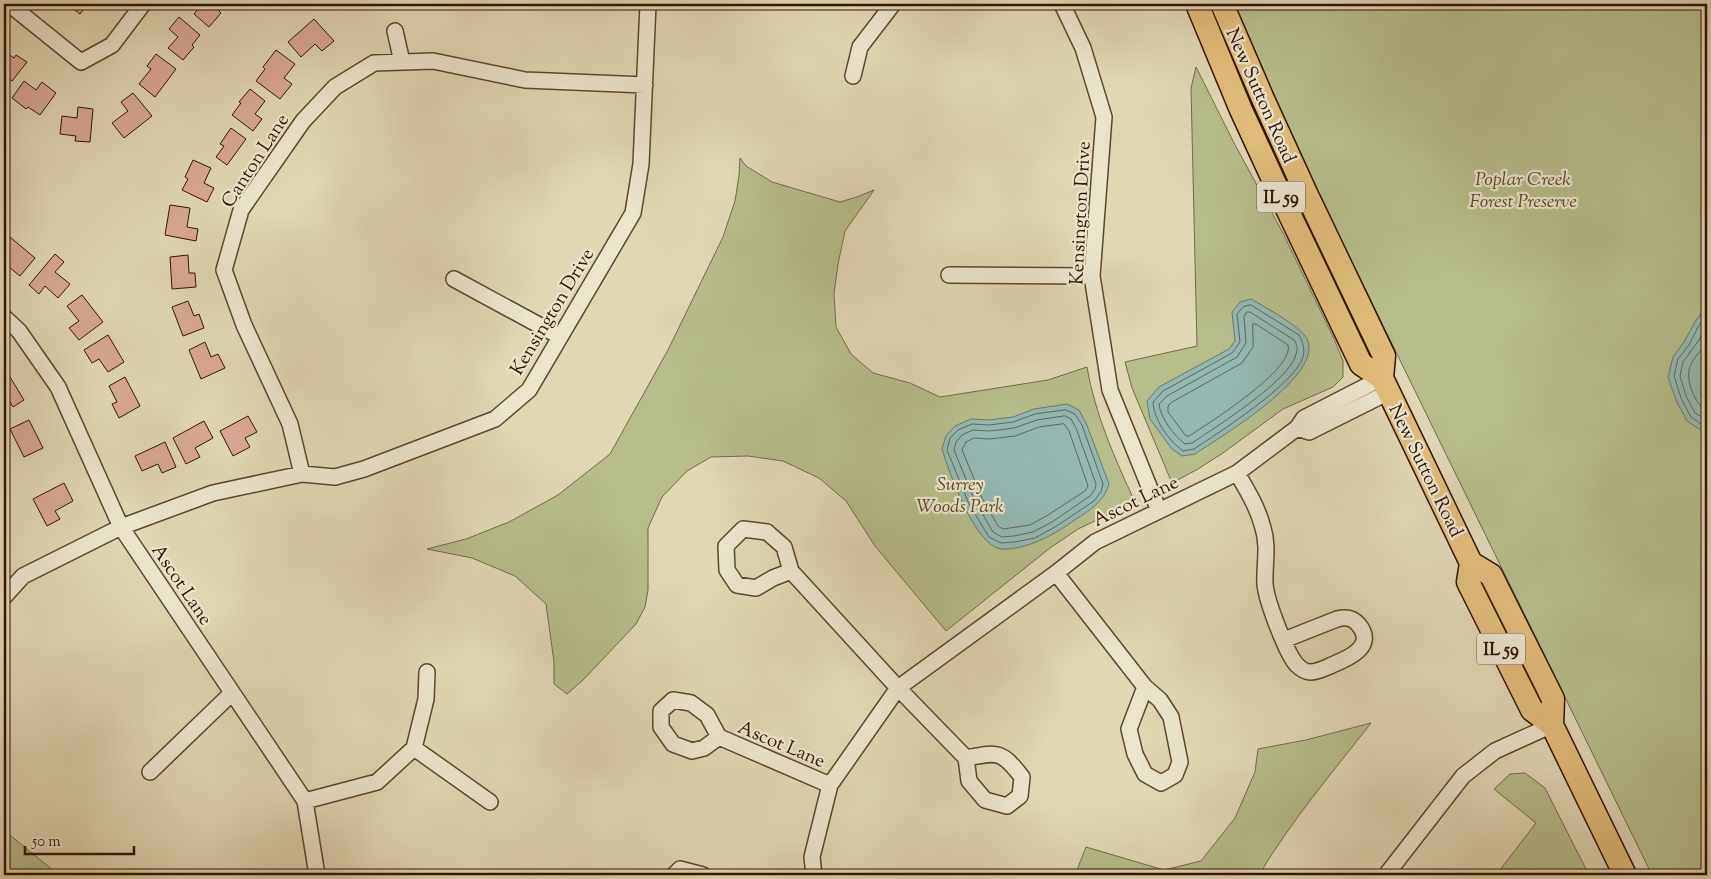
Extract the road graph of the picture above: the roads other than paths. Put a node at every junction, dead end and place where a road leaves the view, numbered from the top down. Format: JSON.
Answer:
{"nodes":[{"id":1,"x":9,"y":4,"type":"edge"},
{"id":2,"x":143,"y":4,"type":"edge"},
{"id":3,"x":648,"y":4,"type":"edge"},
{"id":4,"x":893,"y":4,"type":"edge"},
{"id":5,"x":1062,"y":4,"type":"edge"},
{"id":6,"x":1197,"y":4,"type":"edge"},
{"id":7,"x":1222,"y":4,"type":"edge"},
{"id":8,"x":395,"y":31,"type":"dead end"},
{"id":9,"x":402,"y":62,"type":"junction"},
{"id":10,"x":853,"y":76,"type":"dead end"},
{"id":11,"x":645,"y":85,"type":"junction"},
{"id":12,"x":948,"y":275,"type":"dead end"},
{"id":13,"x":1092,"y":276,"type":"junction"},
{"id":14,"x":454,"y":280,"type":"dead end"},
{"id":15,"x":4,"y":317,"type":"edge"},
{"id":16,"x":559,"y":336,"type":"junction"},
{"id":17,"x":1385,"y":385,"type":"junction"},
{"id":18,"x":1238,"y":473,"type":"junction"},
{"id":19,"x":302,"y":474,"type":"junction"},
{"id":20,"x":1159,"y":511,"type":"junction"},
{"id":21,"x":121,"y":527,"type":"junction"},
{"id":22,"x":791,"y":571,"type":"junction"},
{"id":23,"x":1056,"y":573,"type":"junction"},
{"id":24,"x":4,"y":596,"type":"edge"},
{"id":25,"x":1284,"y":640,"type":"junction"},
{"id":26,"x":427,"y":672,"type":"dead end"},
{"id":27,"x":1145,"y":686,"type":"junction"},
{"id":28,"x":898,"y":688,"type":"junction"},
{"id":29,"x":232,"y":693,"type":"junction"},
{"id":30,"x":1552,"y":725,"type":"junction"},
{"id":31,"x":719,"y":737,"type":"dead end"},
{"id":32,"x":414,"y":748,"type":"junction"},
{"id":33,"x":966,"y":758,"type":"dead end"},
{"id":34,"x":150,"y":772,"type":"dead end"},
{"id":35,"x":830,"y":785,"type":"junction"},
{"id":36,"x":305,"y":801,"type":"junction"},
{"id":37,"x":490,"y":802,"type":"dead end"},
{"id":38,"x":317,"y":875,"type":"edge"},
{"id":39,"x":674,"y":875,"type":"edge"},
{"id":40,"x":703,"y":875,"type":"edge"},
{"id":41,"x":814,"y":875,"type":"edge"},
{"id":42,"x":1386,"y":875,"type":"edge"},
{"id":43,"x":1625,"y":875,"type":"edge"}],
"edges":[{"from":1,"to":2,"type":"street"},
{"from":3,"to":11,"type":"street","name":"Kensington Drive"},
{"from":4,"to":10,"type":"street"},
{"from":5,"to":13,"type":"street","name":"Kensington Drive"},
{"from":6,"to":17,"type":"main road","name":"New Sutton Road","number":"IL 59"},
{"from":7,"to":17,"type":"main road","name":"New Sutton Road","number":"IL 59"},
{"from":8,"to":9,"type":"street"},
{"from":9,"to":11,"type":"street","name":"Canton Lane"},
{"from":9,"to":19,"type":"street","name":"Canton Lane"},
{"from":11,"to":16,"type":"street","name":"Kensington Drive"},
{"from":12,"to":13,"type":"street"},
{"from":13,"to":20,"type":"street","name":"Kensington Drive"},
{"from":14,"to":16,"type":"street"},
{"from":15,"to":21,"type":"street","name":"Ascot Lane"},
{"from":16,"to":19,"type":"street","name":"Kensington Drive"},
{"from":17,"to":18,"type":"street","name":"Ascot Lane"},
{"from":17,"to":30,"type":"main road","name":"New Sutton Road","number":"IL 59"},
{"from":18,"to":20,"type":"street","name":"Ascot Lane"},
{"from":18,"to":25,"type":"street"},
{"from":19,"to":21,"type":"street","name":"Kensington Drive"},
{"from":20,"to":23,"type":"street","name":"Ascot Lane"},
{"from":21,"to":24,"type":"street","name":"Kensington Drive"},
{"from":21,"to":29,"type":"street","name":"Ascot Lane"},
{"from":22,"to":22,"type":"street"},
{"from":22,"to":28,"type":"street"},
{"from":23,"to":27,"type":"street"},
{"from":23,"to":28,"type":"street","name":"Ascot Lane"},
{"from":25,"to":25,"type":"street"},
{"from":26,"to":32,"type":"street"},
{"from":27,"to":27,"type":"street"},
{"from":28,"to":33,"type":"street"},
{"from":28,"to":35,"type":"street","name":"Ascot Lane"},
{"from":29,"to":34,"type":"street"},
{"from":29,"to":36,"type":"street","name":"Ascot Lane"},
{"from":30,"to":42,"type":"street"},
{"from":30,"to":43,"type":"main road","name":"New Sutton Road","number":"IL 59"},
{"from":31,"to":35,"type":"street","name":"Ascot Lane"},
{"from":32,"to":36,"type":"street"},
{"from":32,"to":37,"type":"street"},
{"from":35,"to":41,"type":"street","name":"Ascot Lane"},
{"from":36,"to":38,"type":"street","name":"Ascot Lane"},
{"from":39,"to":40,"type":"street"}]}
